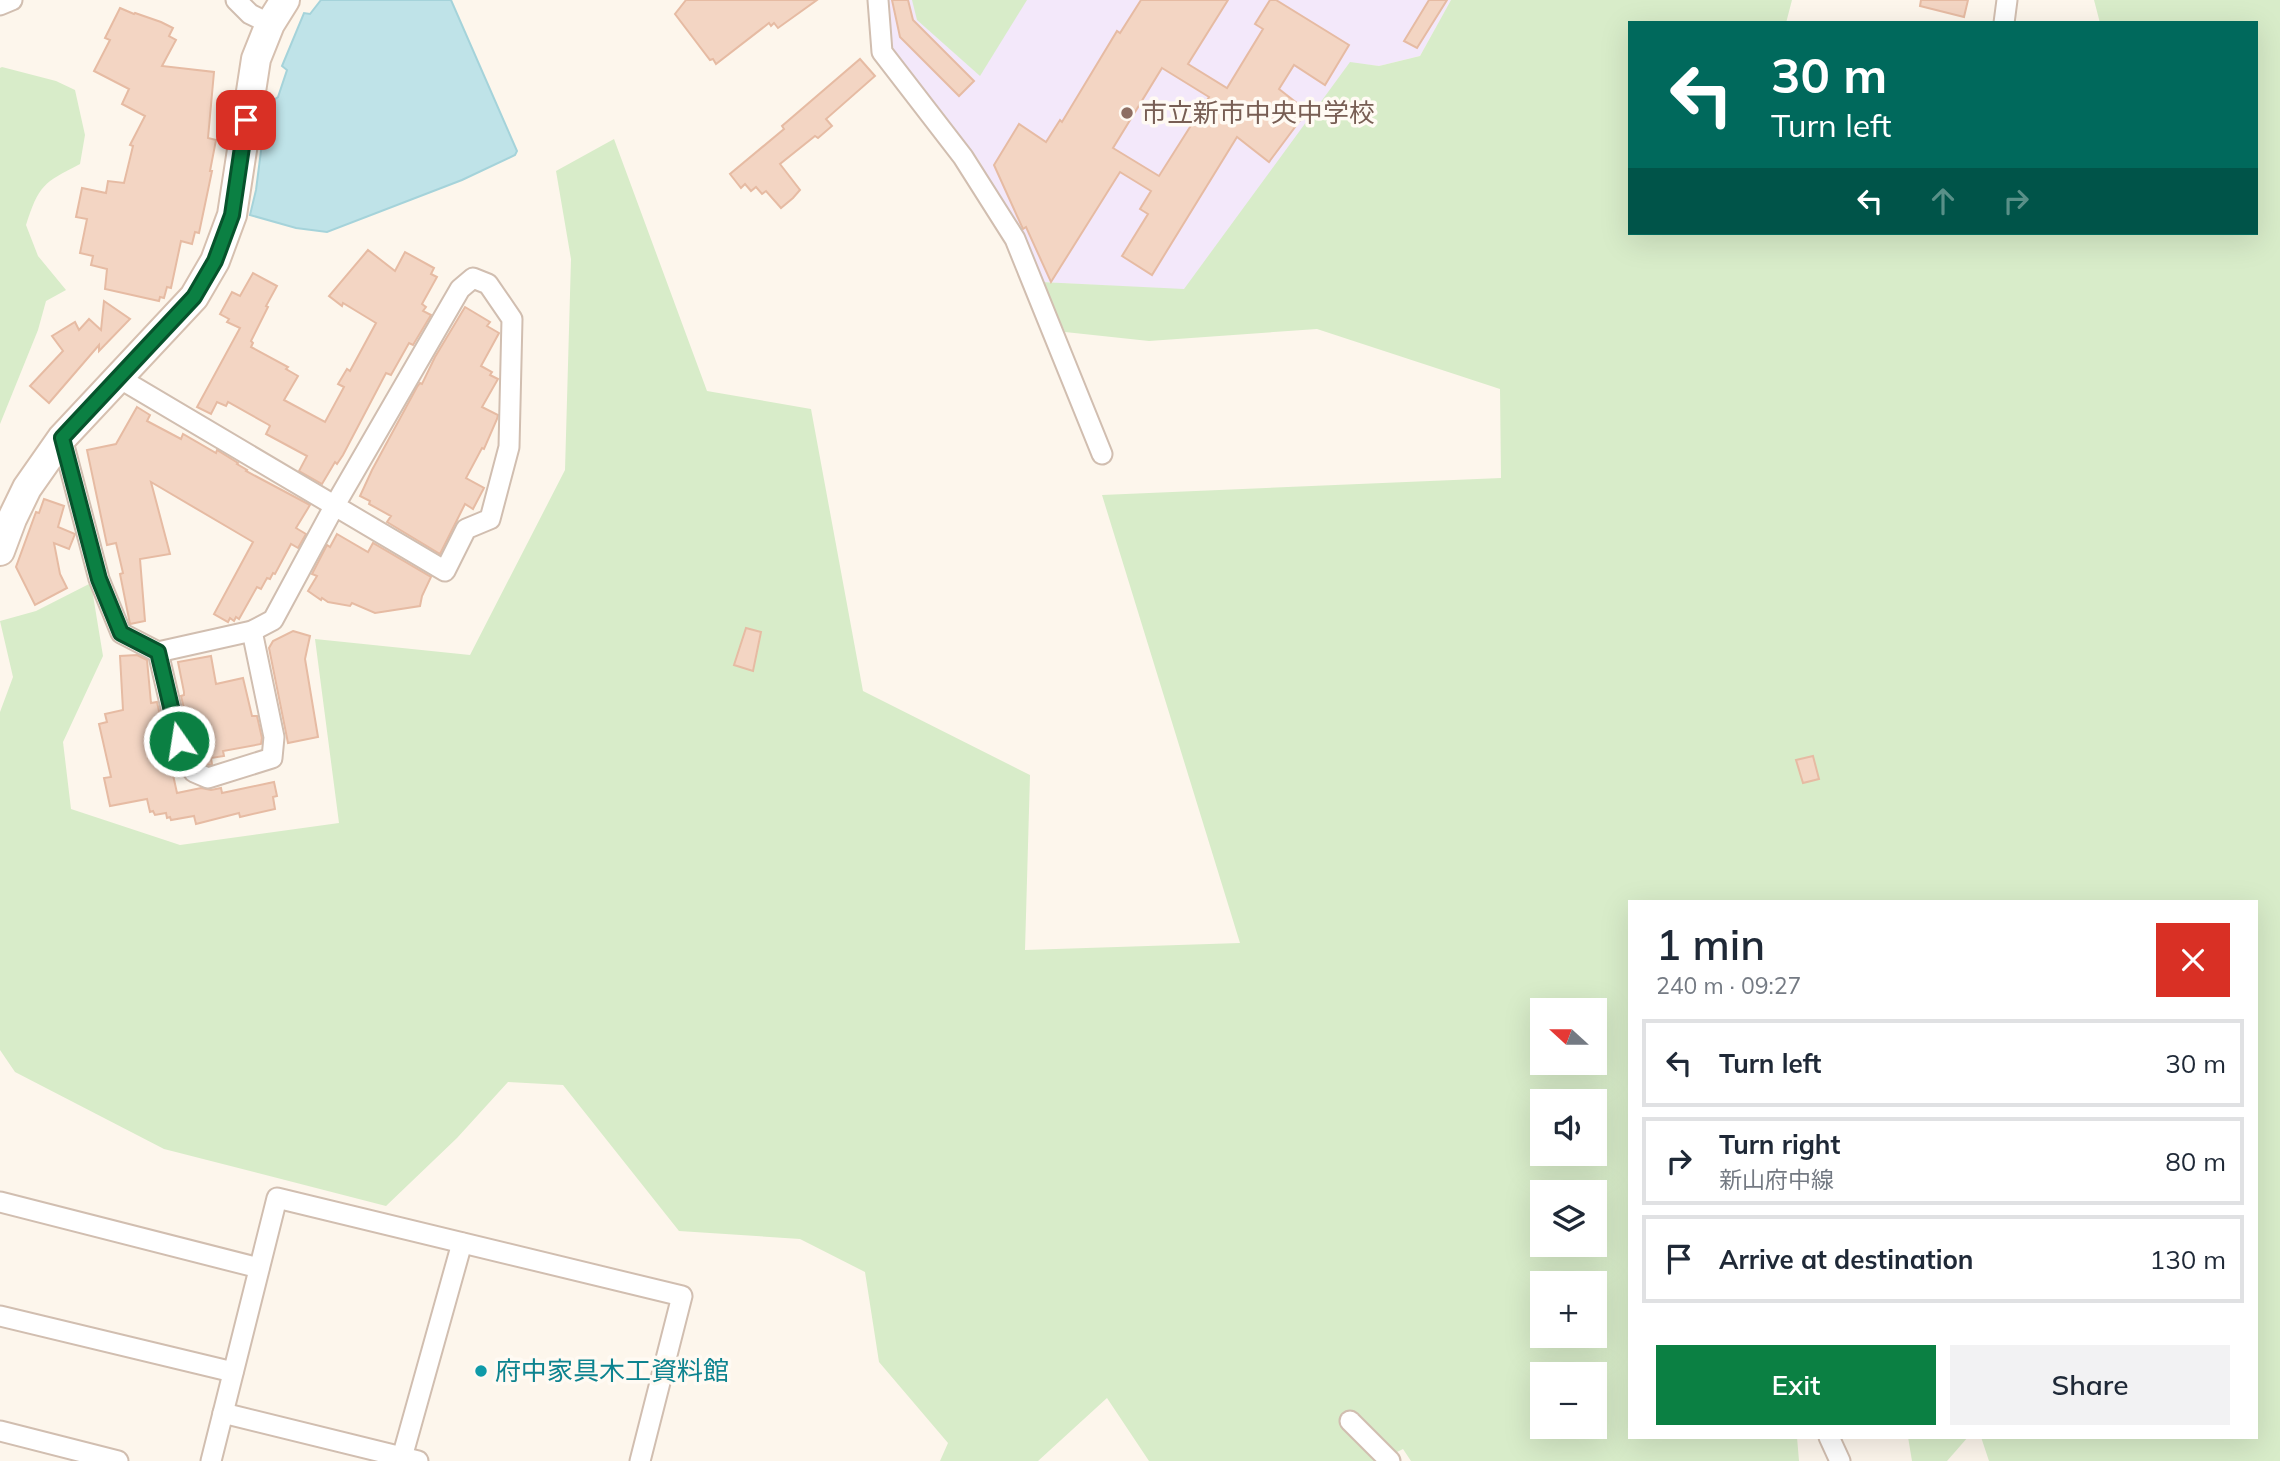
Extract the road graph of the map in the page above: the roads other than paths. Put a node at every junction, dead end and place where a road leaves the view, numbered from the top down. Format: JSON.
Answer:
{"nodes":[{"id":1,"x":12,"y":0,"type":"edge"},
{"id":2,"x":236,"y":0,"type":"edge"},
{"id":3,"x":285,"y":0,"type":"edge"},
{"id":4,"x":878,"y":0,"type":"edge"},
{"id":5,"x":2007,"y":0,"type":"edge"},
{"id":6,"x":0,"y":5,"type":"edge"},
{"id":7,"x":2004,"y":21,"type":"edge"},
{"id":8,"x":270,"y":24,"type":"junction"},
{"id":9,"x":119,"y":378,"type":"junction"},
{"id":10,"x":62,"y":438,"type":"junction"},
{"id":11,"x":1102,"y":454,"type":"dead end"},
{"id":12,"x":335,"y":505,"type":"junction"},
{"id":13,"x":0,"y":551,"type":"edge"},
{"id":14,"x":252,"y":631,"type":"junction"},
{"id":15,"x":158,"y":652,"type":"junction"},
{"id":16,"x":0,"y":1202,"type":"edge"},
{"id":17,"x":462,"y":1242,"type":"junction"},
{"id":18,"x":260,"y":1268,"type":"junction"},
{"id":19,"x":0,"y":1316,"type":"edge"},
{"id":20,"x":233,"y":1372,"type":"junction"},
{"id":21,"x":223,"y":1413,"type":"junction"},
{"id":22,"x":1350,"y":1421,"type":"dead end"},
{"id":23,"x":0,"y":1431,"type":"edge"},
{"id":24,"x":1830,"y":1439,"type":"edge"},
{"id":25,"x":407,"y":1460,"type":"edge"},
{"id":26,"x":118,"y":1461,"type":"edge"},
{"id":27,"x":211,"y":1461,"type":"edge"},
{"id":28,"x":640,"y":1461,"type":"edge"},
{"id":29,"x":1390,"y":1461,"type":"edge"},
{"id":30,"x":1840,"y":1461,"type":"edge"}],
"edges":[{"from":1,"to":6,"type":"street"},
{"from":2,"to":8,"type":"street"},
{"from":3,"to":8,"type":"main road"},
{"from":4,"to":11,"type":"street"},
{"from":5,"to":7,"type":"street"},
{"from":8,"to":9,"type":"main road"},
{"from":9,"to":10,"type":"main road"},
{"from":9,"to":12,"type":"street"},
{"from":10,"to":13,"type":"main road"},
{"from":10,"to":15,"type":"street"},
{"from":12,"to":12,"type":"street"},
{"from":12,"to":14,"type":"street"},
{"from":14,"to":15,"type":"street"},
{"from":14,"to":15,"type":"street"},
{"from":16,"to":18,"type":"street"},
{"from":17,"to":18,"type":"street"},
{"from":17,"to":25,"type":"street"},
{"from":17,"to":28,"type":"street"},
{"from":18,"to":20,"type":"street"},
{"from":19,"to":20,"type":"street"},
{"from":20,"to":21,"type":"street"},
{"from":21,"to":25,"type":"street"},
{"from":21,"to":27,"type":"street"},
{"from":22,"to":29,"type":"street"},
{"from":23,"to":26,"type":"street"},
{"from":24,"to":30,"type":"street"}]}
